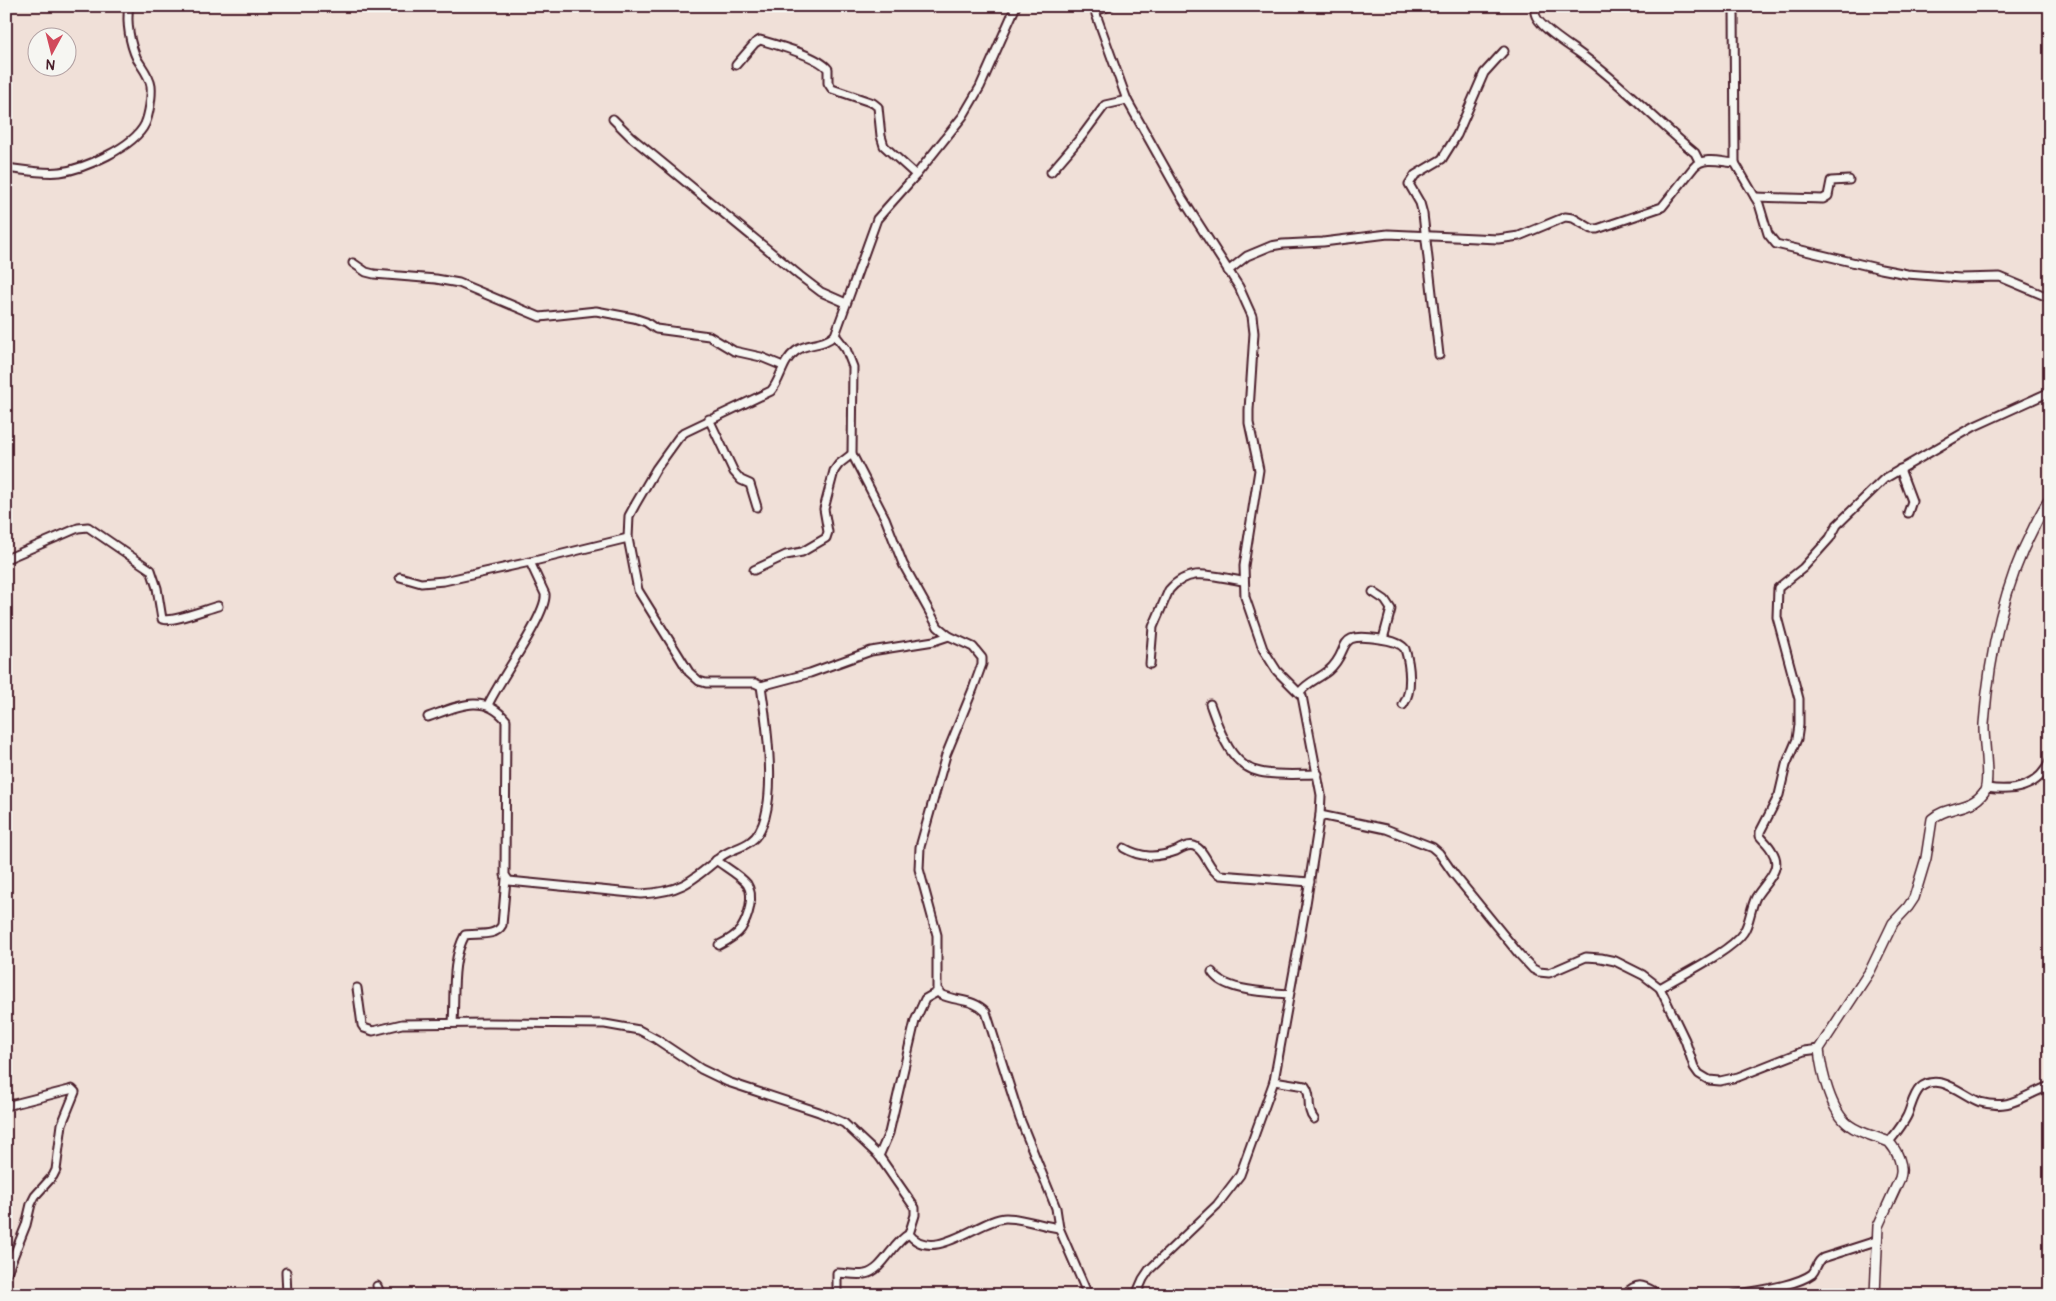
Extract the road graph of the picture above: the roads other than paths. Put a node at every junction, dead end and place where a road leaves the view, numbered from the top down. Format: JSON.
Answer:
{"nodes":[{"id":1,"x":128,"y":6,"type":"edge"},
{"id":2,"x":1016,"y":6,"type":"edge"},
{"id":3,"x":1110,"y":6,"type":"edge"},
{"id":4,"x":1540,"y":6,"type":"edge"},
{"id":5,"x":1734,"y":6,"type":"edge"},
{"id":6,"x":1094,"y":8,"type":"edge"},
{"id":7,"x":1504,"y":51,"type":"dead end"},
{"id":8,"x":736,"y":65,"type":"dead end"},
{"id":9,"x":1127,"y":100,"type":"junction"},
{"id":10,"x":613,"y":119,"type":"dead end"},
{"id":11,"x":1699,"y":161,"type":"junction"},
{"id":12,"x":1735,"y":163,"type":"junction"},
{"id":13,"x":6,"y":168,"type":"edge"},
{"id":14,"x":1051,"y":172,"type":"dead end"},
{"id":15,"x":916,"y":175,"type":"junction"},
{"id":16,"x":1849,"y":180,"type":"dead end"},
{"id":17,"x":1755,"y":197,"type":"junction"},
{"id":18,"x":1427,"y":236,"type":"junction"},
{"id":19,"x":353,"y":263,"type":"dead end"},
{"id":20,"x":1228,"y":270,"type":"junction"},
{"id":21,"x":2050,"y":298,"type":"edge"},
{"id":22,"x":846,"y":304,"type":"junction"},
{"id":23,"x":835,"y":334,"type":"junction"},
{"id":24,"x":1439,"y":355,"type":"dead end"},
{"id":25,"x":783,"y":366,"type":"junction"},
{"id":26,"x":2050,"y":392,"type":"edge"},
{"id":27,"x":709,"y":420,"type":"junction"},
{"id":28,"x":852,"y":454,"type":"junction"},
{"id":29,"x":1900,"y":469,"type":"junction"},
{"id":30,"x":2050,"y":499,"type":"edge"},
{"id":31,"x":758,"y":507,"type":"dead end"},
{"id":32,"x":1908,"y":513,"type":"dead end"},
{"id":33,"x":628,"y":538,"type":"junction"},
{"id":34,"x":6,"y":559,"type":"edge"},
{"id":35,"x":530,"y":562,"type":"junction"},
{"id":36,"x":754,"y":570,"type":"dead end"},
{"id":37,"x":400,"y":578,"type":"dead end"},
{"id":38,"x":1243,"y":581,"type":"junction"},
{"id":39,"x":1373,"y":592,"type":"dead end"},
{"id":40,"x":218,"y":606,"type":"dead end"},
{"id":41,"x":949,"y":636,"type":"junction"},
{"id":42,"x":1383,"y":640,"type":"junction"},
{"id":43,"x":1150,"y":664,"type":"dead end"},
{"id":44,"x":761,"y":686,"type":"junction"},
{"id":45,"x":1300,"y":692,"type":"junction"},
{"id":46,"x":1210,"y":704,"type":"dead end"},
{"id":47,"x":488,"y":705,"type":"junction"},
{"id":48,"x":1403,"y":705,"type":"dead end"},
{"id":49,"x":428,"y":717,"type":"dead end"},
{"id":50,"x":2050,"y":761,"type":"edge"},
{"id":51,"x":1318,"y":774,"type":"junction"},
{"id":52,"x":1986,"y":788,"type":"junction"},
{"id":53,"x":1320,"y":815,"type":"junction"},
{"id":54,"x":1124,"y":848,"type":"dead end"},
{"id":55,"x":716,"y":860,"type":"junction"},
{"id":56,"x":506,"y":879,"type":"junction"},
{"id":57,"x":1310,"y":882,"type":"junction"},
{"id":58,"x":719,"y":945,"type":"dead end"},
{"id":59,"x":1212,"y":972,"type":"dead end"},
{"id":60,"x":357,"y":988,"type":"dead end"},
{"id":61,"x":1660,"y":988,"type":"junction"},
{"id":62,"x":938,"y":991,"type":"junction"},
{"id":63,"x":1290,"y":994,"type":"junction"},
{"id":64,"x":453,"y":1023,"type":"junction"},
{"id":65,"x":1819,"y":1049,"type":"junction"},
{"id":66,"x":1274,"y":1081,"type":"junction"},
{"id":67,"x":2050,"y":1086,"type":"edge"},
{"id":68,"x":6,"y":1106,"type":"edge"},
{"id":69,"x":1314,"y":1120,"type":"dead end"},
{"id":70,"x":1889,"y":1142,"type":"junction"},
{"id":71,"x":879,"y":1156,"type":"junction"},
{"id":72,"x":1059,"y":1228,"type":"junction"},
{"id":73,"x":909,"y":1234,"type":"junction"},
{"id":74,"x":1876,"y":1241,"type":"junction"},
{"id":75,"x":286,"y":1272,"type":"dead end"},
{"id":76,"x":6,"y":1275,"type":"edge"},
{"id":77,"x":377,"y":1286,"type":"dead end"},
{"id":78,"x":287,"y":1295,"type":"edge"},
{"id":79,"x":381,"y":1295,"type":"edge"},
{"id":80,"x":836,"y":1295,"type":"edge"},
{"id":81,"x":1088,"y":1295,"type":"edge"},
{"id":82,"x":1136,"y":1295,"type":"edge"},
{"id":83,"x":1624,"y":1295,"type":"edge"},
{"id":84,"x":1660,"y":1295,"type":"edge"},
{"id":85,"x":1734,"y":1295,"type":"edge"},
{"id":86,"x":1875,"y":1295,"type":"edge"}],
"edges":[{"from":1,"to":13,"type":"street"},
{"from":2,"to":15,"type":"street"},
{"from":3,"to":6,"type":"street"},
{"from":4,"to":11,"type":"street"},
{"from":5,"to":12,"type":"street"},
{"from":6,"to":9,"type":"street"},
{"from":7,"to":18,"type":"street"},
{"from":8,"to":15,"type":"street"},
{"from":9,"to":14,"type":"street"},
{"from":9,"to":20,"type":"street"},
{"from":10,"to":22,"type":"street"},
{"from":11,"to":12,"type":"street"},
{"from":11,"to":18,"type":"street"},
{"from":12,"to":17,"type":"street"},
{"from":15,"to":22,"type":"street"},
{"from":16,"to":17,"type":"street"},
{"from":17,"to":21,"type":"street"},
{"from":18,"to":20,"type":"street"},
{"from":18,"to":24,"type":"street"},
{"from":19,"to":25,"type":"street"},
{"from":20,"to":38,"type":"street"},
{"from":22,"to":23,"type":"street"},
{"from":23,"to":25,"type":"street"},
{"from":23,"to":28,"type":"street"},
{"from":25,"to":27,"type":"street"},
{"from":26,"to":29,"type":"street"},
{"from":27,"to":31,"type":"street"},
{"from":27,"to":33,"type":"street"},
{"from":28,"to":36,"type":"street"},
{"from":28,"to":41,"type":"street"},
{"from":29,"to":32,"type":"street"},
{"from":29,"to":61,"type":"street"},
{"from":30,"to":52,"type":"street"},
{"from":33,"to":35,"type":"street"},
{"from":33,"to":44,"type":"street"},
{"from":34,"to":40,"type":"street"},
{"from":35,"to":37,"type":"street"},
{"from":35,"to":47,"type":"street"},
{"from":38,"to":43,"type":"street"},
{"from":38,"to":45,"type":"street"},
{"from":39,"to":42,"type":"street"},
{"from":41,"to":44,"type":"street"},
{"from":41,"to":62,"type":"street"},
{"from":42,"to":45,"type":"street"},
{"from":42,"to":48,"type":"street"},
{"from":44,"to":55,"type":"street"},
{"from":45,"to":51,"type":"street"},
{"from":46,"to":51,"type":"street"},
{"from":47,"to":49,"type":"street"},
{"from":47,"to":56,"type":"street"},
{"from":50,"to":52,"type":"street"},
{"from":51,"to":53,"type":"street"},
{"from":52,"to":65,"type":"street"},
{"from":53,"to":57,"type":"street"},
{"from":53,"to":61,"type":"street"},
{"from":54,"to":57,"type":"street"},
{"from":55,"to":56,"type":"street"},
{"from":55,"to":58,"type":"street"},
{"from":56,"to":64,"type":"street"},
{"from":57,"to":63,"type":"street"},
{"from":59,"to":63,"type":"street"},
{"from":60,"to":64,"type":"street"},
{"from":61,"to":65,"type":"street"},
{"from":62,"to":71,"type":"street"},
{"from":62,"to":72,"type":"street"},
{"from":63,"to":66,"type":"street"},
{"from":64,"to":71,"type":"street"},
{"from":65,"to":70,"type":"street"},
{"from":66,"to":69,"type":"street"},
{"from":66,"to":82,"type":"street"},
{"from":67,"to":70,"type":"street"},
{"from":68,"to":76,"type":"street"},
{"from":70,"to":74,"type":"street"},
{"from":71,"to":73,"type":"street"},
{"from":72,"to":73,"type":"street"},
{"from":72,"to":81,"type":"street"},
{"from":73,"to":80,"type":"street"},
{"from":74,"to":85,"type":"street"},
{"from":74,"to":86,"type":"street"},
{"from":75,"to":78,"type":"street"},
{"from":77,"to":79,"type":"street"},
{"from":83,"to":84,"type":"street"}]}
